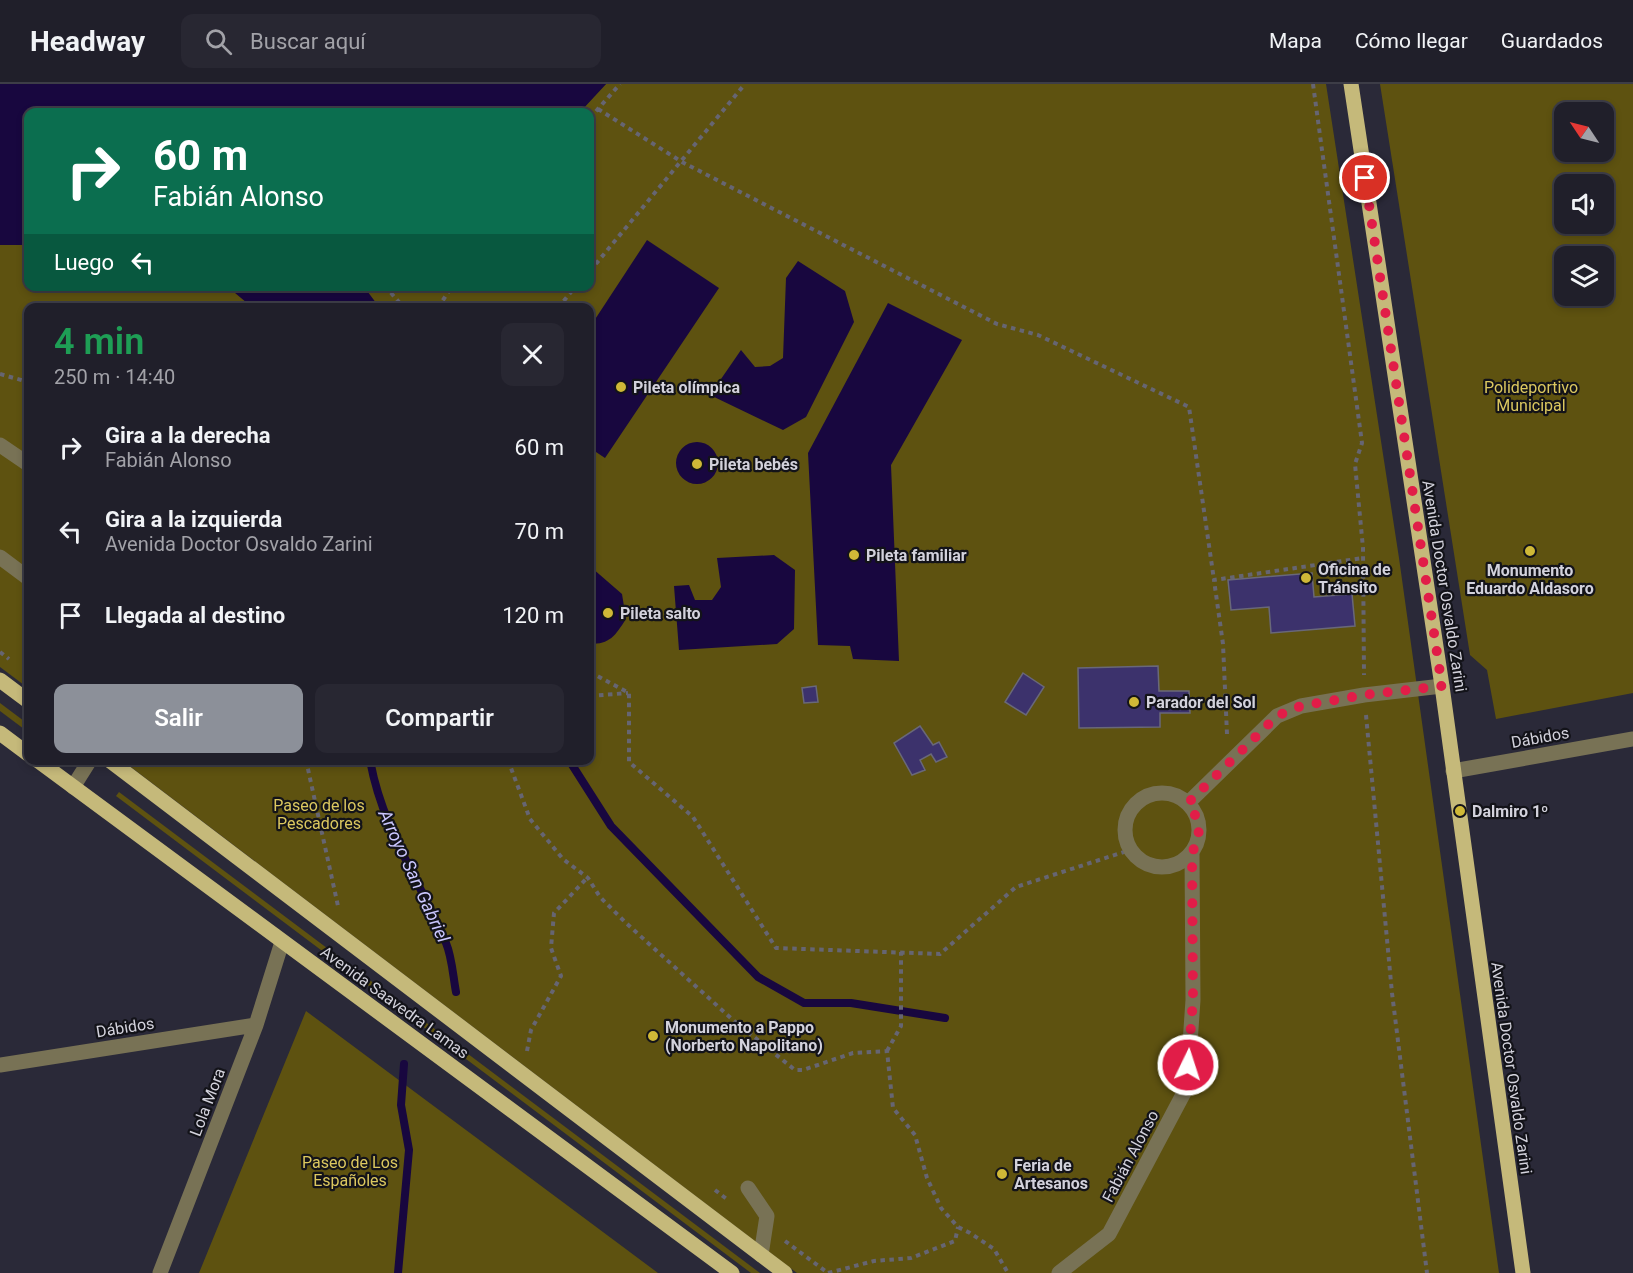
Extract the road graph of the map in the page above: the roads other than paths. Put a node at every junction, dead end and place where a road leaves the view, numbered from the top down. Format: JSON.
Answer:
{"nodes":[{"id":1,"x":1351,"y":84,"type":"edge"},
{"id":2,"x":0,"y":444,"type":"edge"},
{"id":3,"x":24,"y":461,"type":"edge"},
{"id":4,"x":0,"y":557,"type":"edge"},
{"id":5,"x":24,"y":575,"type":"edge"},
{"id":6,"x":0,"y":680,"type":"edge"},
{"id":7,"x":1442,"y":686,"type":"junction"},
{"id":8,"x":24,"y":698,"type":"edge"},
{"id":9,"x":0,"y":733,"type":"edge"},
{"id":10,"x":1633,"y":739,"type":"edge"},
{"id":11,"x":24,"y":751,"type":"edge"},
{"id":12,"x":44,"y":765,"type":"edge"},
{"id":13,"x":87,"y":765,"type":"edge"},
{"id":14,"x":115,"y":765,"type":"edge"},
{"id":15,"x":1453,"y":771,"type":"junction"},
{"id":16,"x":73,"y":787,"type":"junction"},
{"id":17,"x":1188,"y":803,"type":"junction"},
{"id":18,"x":1192,"y":853,"type":"junction"},
{"id":19,"x":282,"y":942,"type":"junction"},
{"id":20,"x":256,"y":1025,"type":"junction"},
{"id":21,"x":0,"y":1065,"type":"edge"},
{"id":22,"x":748,"y":1188,"type":"dead end"},
{"id":23,"x":761,"y":1254,"type":"junction"},
{"id":24,"x":160,"y":1273,"type":"edge"},
{"id":25,"x":732,"y":1273,"type":"edge"},
{"id":26,"x":785,"y":1273,"type":"edge"},
{"id":27,"x":1059,"y":1273,"type":"edge"},
{"id":28,"x":1523,"y":1273,"type":"edge"}],
"edges":[{"from":1,"to":7,"type":"main road","name":"Avenida Doctor Osvaldo Zarini"},
{"from":2,"to":3,"type":"street"},
{"from":4,"to":5,"type":"street"},
{"from":6,"to":8,"type":"main road"},
{"from":7,"to":15,"type":"main road","name":"Avenida Doctor Osvaldo Zarini"},
{"from":7,"to":17,"type":"street"},
{"from":9,"to":11,"type":"main road"},
{"from":10,"to":15,"type":"street","name":"Dábidos"},
{"from":12,"to":16,"type":"main road","name":"Avenida Saavedra Lamas"},
{"from":13,"to":16,"type":"street"},
{"from":14,"to":23,"type":"main road","name":"Avenida Saavedra Lamas"},
{"from":15,"to":28,"type":"main road","name":"Avenida Doctor Osvaldo Zarini"},
{"from":16,"to":19,"type":"main road","name":"Avenida Saavedra Lamas"},
{"from":17,"to":18,"type":"street","name":"Fabián Alonso"},
{"from":17,"to":18,"type":"street"},
{"from":18,"to":27,"type":"street","name":"Fabián Alonso"},
{"from":19,"to":20,"type":"street","name":"Lola Mora"},
{"from":19,"to":25,"type":"main road","name":"Avenida Saavedra Lamas"},
{"from":20,"to":21,"type":"street","name":"Dábidos"},
{"from":20,"to":24,"type":"street","name":"Lola Mora"},
{"from":22,"to":23,"type":"street"},
{"from":23,"to":26,"type":"main road","name":"Avenida Saavedra Lamas"}]}
